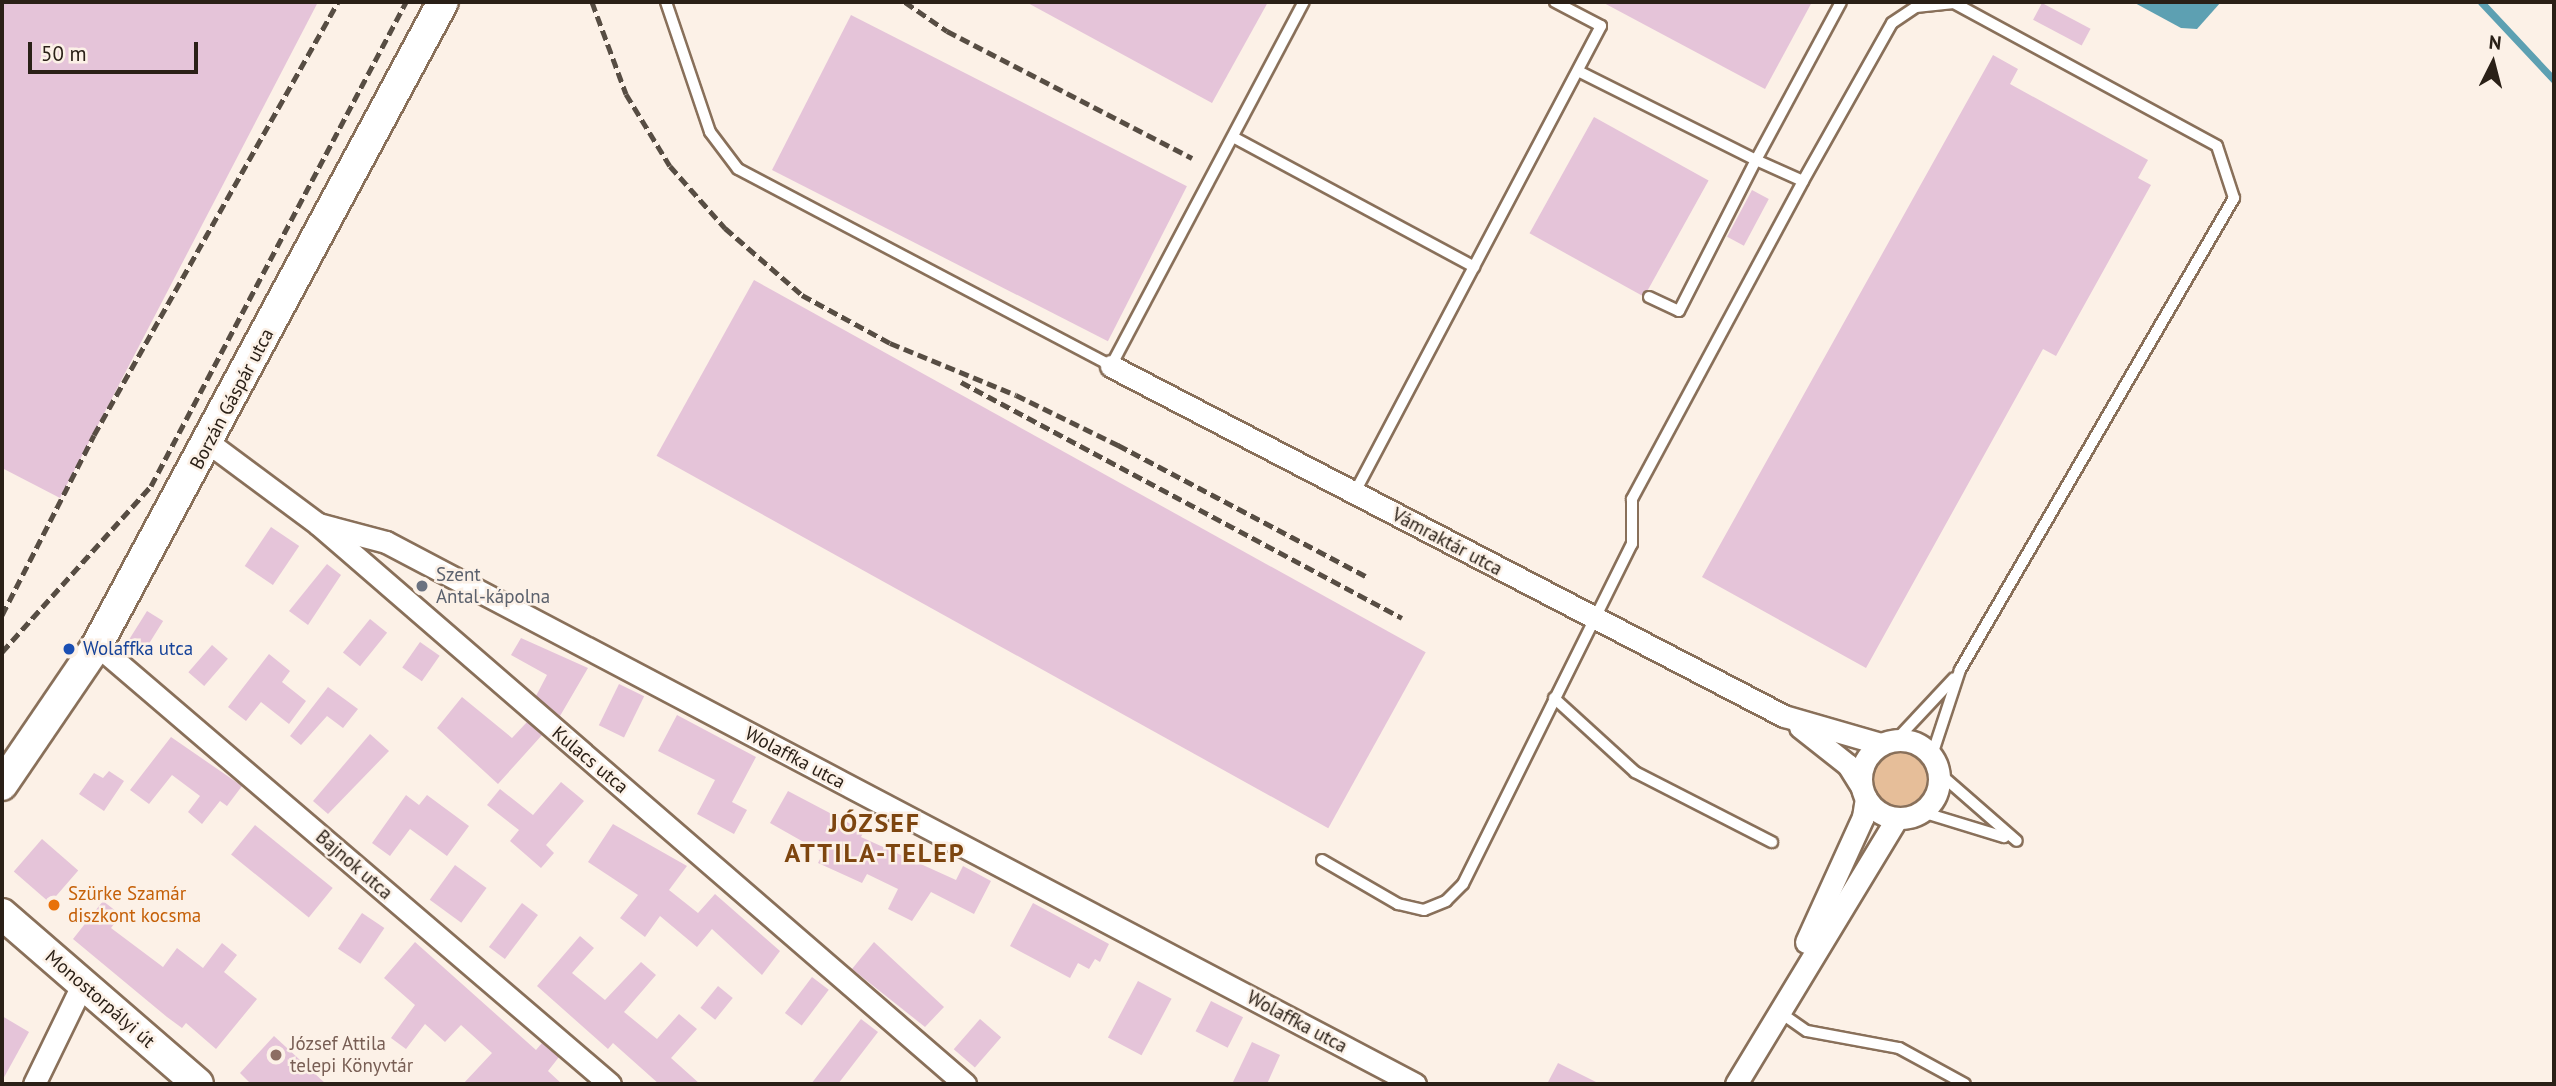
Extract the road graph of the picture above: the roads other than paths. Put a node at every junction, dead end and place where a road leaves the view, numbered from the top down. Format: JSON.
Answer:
{"nodes":[{"id":1,"x":443,"y":2,"type":"edge"},
{"id":2,"x":666,"y":2,"type":"edge"},
{"id":3,"x":1304,"y":2,"type":"edge"},
{"id":4,"x":1555,"y":2,"type":"edge"},
{"id":5,"x":1841,"y":2,"type":"edge"},
{"id":6,"x":1939,"y":2,"type":"edge"},
{"id":7,"x":1578,"y":71,"type":"junction"},
{"id":8,"x":1233,"y":137,"type":"junction"},
{"id":9,"x":1756,"y":160,"type":"junction"},
{"id":10,"x":1803,"y":181,"type":"junction"},
{"id":11,"x":1474,"y":267,"type":"junction"},
{"id":12,"x":1649,"y":297,"type":"dead end"},
{"id":13,"x":1111,"y":366,"type":"junction"},
{"id":14,"x":209,"y":443,"type":"junction"},
{"id":15,"x":1355,"y":492,"type":"junction"},
{"id":16,"x":318,"y":524,"type":"junction"},
{"id":17,"x":1594,"y":618,"type":"junction"},
{"id":18,"x":97,"y":645,"type":"junction"},
{"id":19,"x":1960,"y":670,"type":"junction"},
{"id":20,"x":1554,"y":698,"type":"junction"},
{"id":21,"x":1784,"y":716,"type":"junction"},
{"id":22,"x":1889,"y":741,"type":"junction"},
{"id":23,"x":1935,"y":764,"type":"junction"},
{"id":24,"x":2,"y":785,"type":"edge"},
{"id":25,"x":1863,"y":792,"type":"junction"},
{"id":26,"x":1922,"y":812,"type":"junction"},
{"id":27,"x":1897,"y":818,"type":"junction"},
{"id":28,"x":1772,"y":842,"type":"dead end"},
{"id":29,"x":1322,"y":860,"type":"dead end"},
{"id":30,"x":2,"y":914,"type":"edge"},
{"id":31,"x":82,"y":985,"type":"junction"},
{"id":32,"x":1778,"y":1011,"type":"junction"},
{"id":33,"x":1758,"y":1045,"type":"junction"},
{"id":34,"x":34,"y":1084,"type":"edge"},
{"id":35,"x":198,"y":1084,"type":"edge"},
{"id":36,"x":610,"y":1084,"type":"edge"},
{"id":37,"x":965,"y":1084,"type":"edge"},
{"id":38,"x":1415,"y":1084,"type":"edge"},
{"id":39,"x":1736,"y":1084,"type":"edge"},
{"id":40,"x":1965,"y":1084,"type":"edge"}],
"edges":[{"from":1,"to":14,"type":"street","name":"Borzán Gáspár utca"},
{"from":2,"to":13,"type":"lane"},
{"from":3,"to":8,"type":"lane"},
{"from":4,"to":7,"type":"lane"},
{"from":5,"to":9,"type":"lane"},
{"from":6,"to":10,"type":"lane"},
{"from":6,"to":19,"type":"lane"},
{"from":7,"to":9,"type":"lane"},
{"from":7,"to":11,"type":"lane"},
{"from":8,"to":11,"type":"lane"},
{"from":8,"to":13,"type":"lane"},
{"from":9,"to":10,"type":"lane"},
{"from":9,"to":12,"type":"lane"},
{"from":10,"to":17,"type":"lane"},
{"from":11,"to":15,"type":"lane"},
{"from":13,"to":15,"type":"street","name":"Vámraktár utca"},
{"from":14,"to":16,"type":"street","name":"Kulacs utca"},
{"from":14,"to":18,"type":"street","name":"Borzán Gáspár utca"},
{"from":15,"to":17,"type":"street","name":"Vámraktár utca"},
{"from":16,"to":37,"type":"street","name":"Kulacs utca"},
{"from":16,"to":38,"type":"street","name":"Wolaffka utca"},
{"from":17,"to":20,"type":"lane"},
{"from":17,"to":21,"type":"street","name":"Vámraktár utca"},
{"from":18,"to":24,"type":"street","name":"Borzán Gáspár utca"},
{"from":18,"to":36,"type":"street","name":"Bajnok utca"},
{"from":19,"to":22,"type":"lane"},
{"from":19,"to":23,"type":"lane"},
{"from":20,"to":28,"type":"lane"},
{"from":20,"to":29,"type":"lane"},
{"from":21,"to":22,"type":"street","name":"Vámraktár utca"},
{"from":21,"to":25,"type":"street","name":"Vámraktár utca"},
{"from":22,"to":23,"type":"street"},
{"from":22,"to":25,"type":"street"},
{"from":23,"to":26,"type":"street"},
{"from":23,"to":26,"type":"lane"},
{"from":25,"to":27,"type":"street"},
{"from":25,"to":33,"type":"street"},
{"from":26,"to":27,"type":"street"},
{"from":27,"to":32,"type":"street"},
{"from":30,"to":31,"type":"street","name":"Monostorpályi út"},
{"from":31,"to":34,"type":"street"},
{"from":31,"to":35,"type":"street","name":"Monostorpályi út"},
{"from":32,"to":33,"type":"street"},
{"from":32,"to":40,"type":"lane"},
{"from":33,"to":39,"type":"street"}]}
